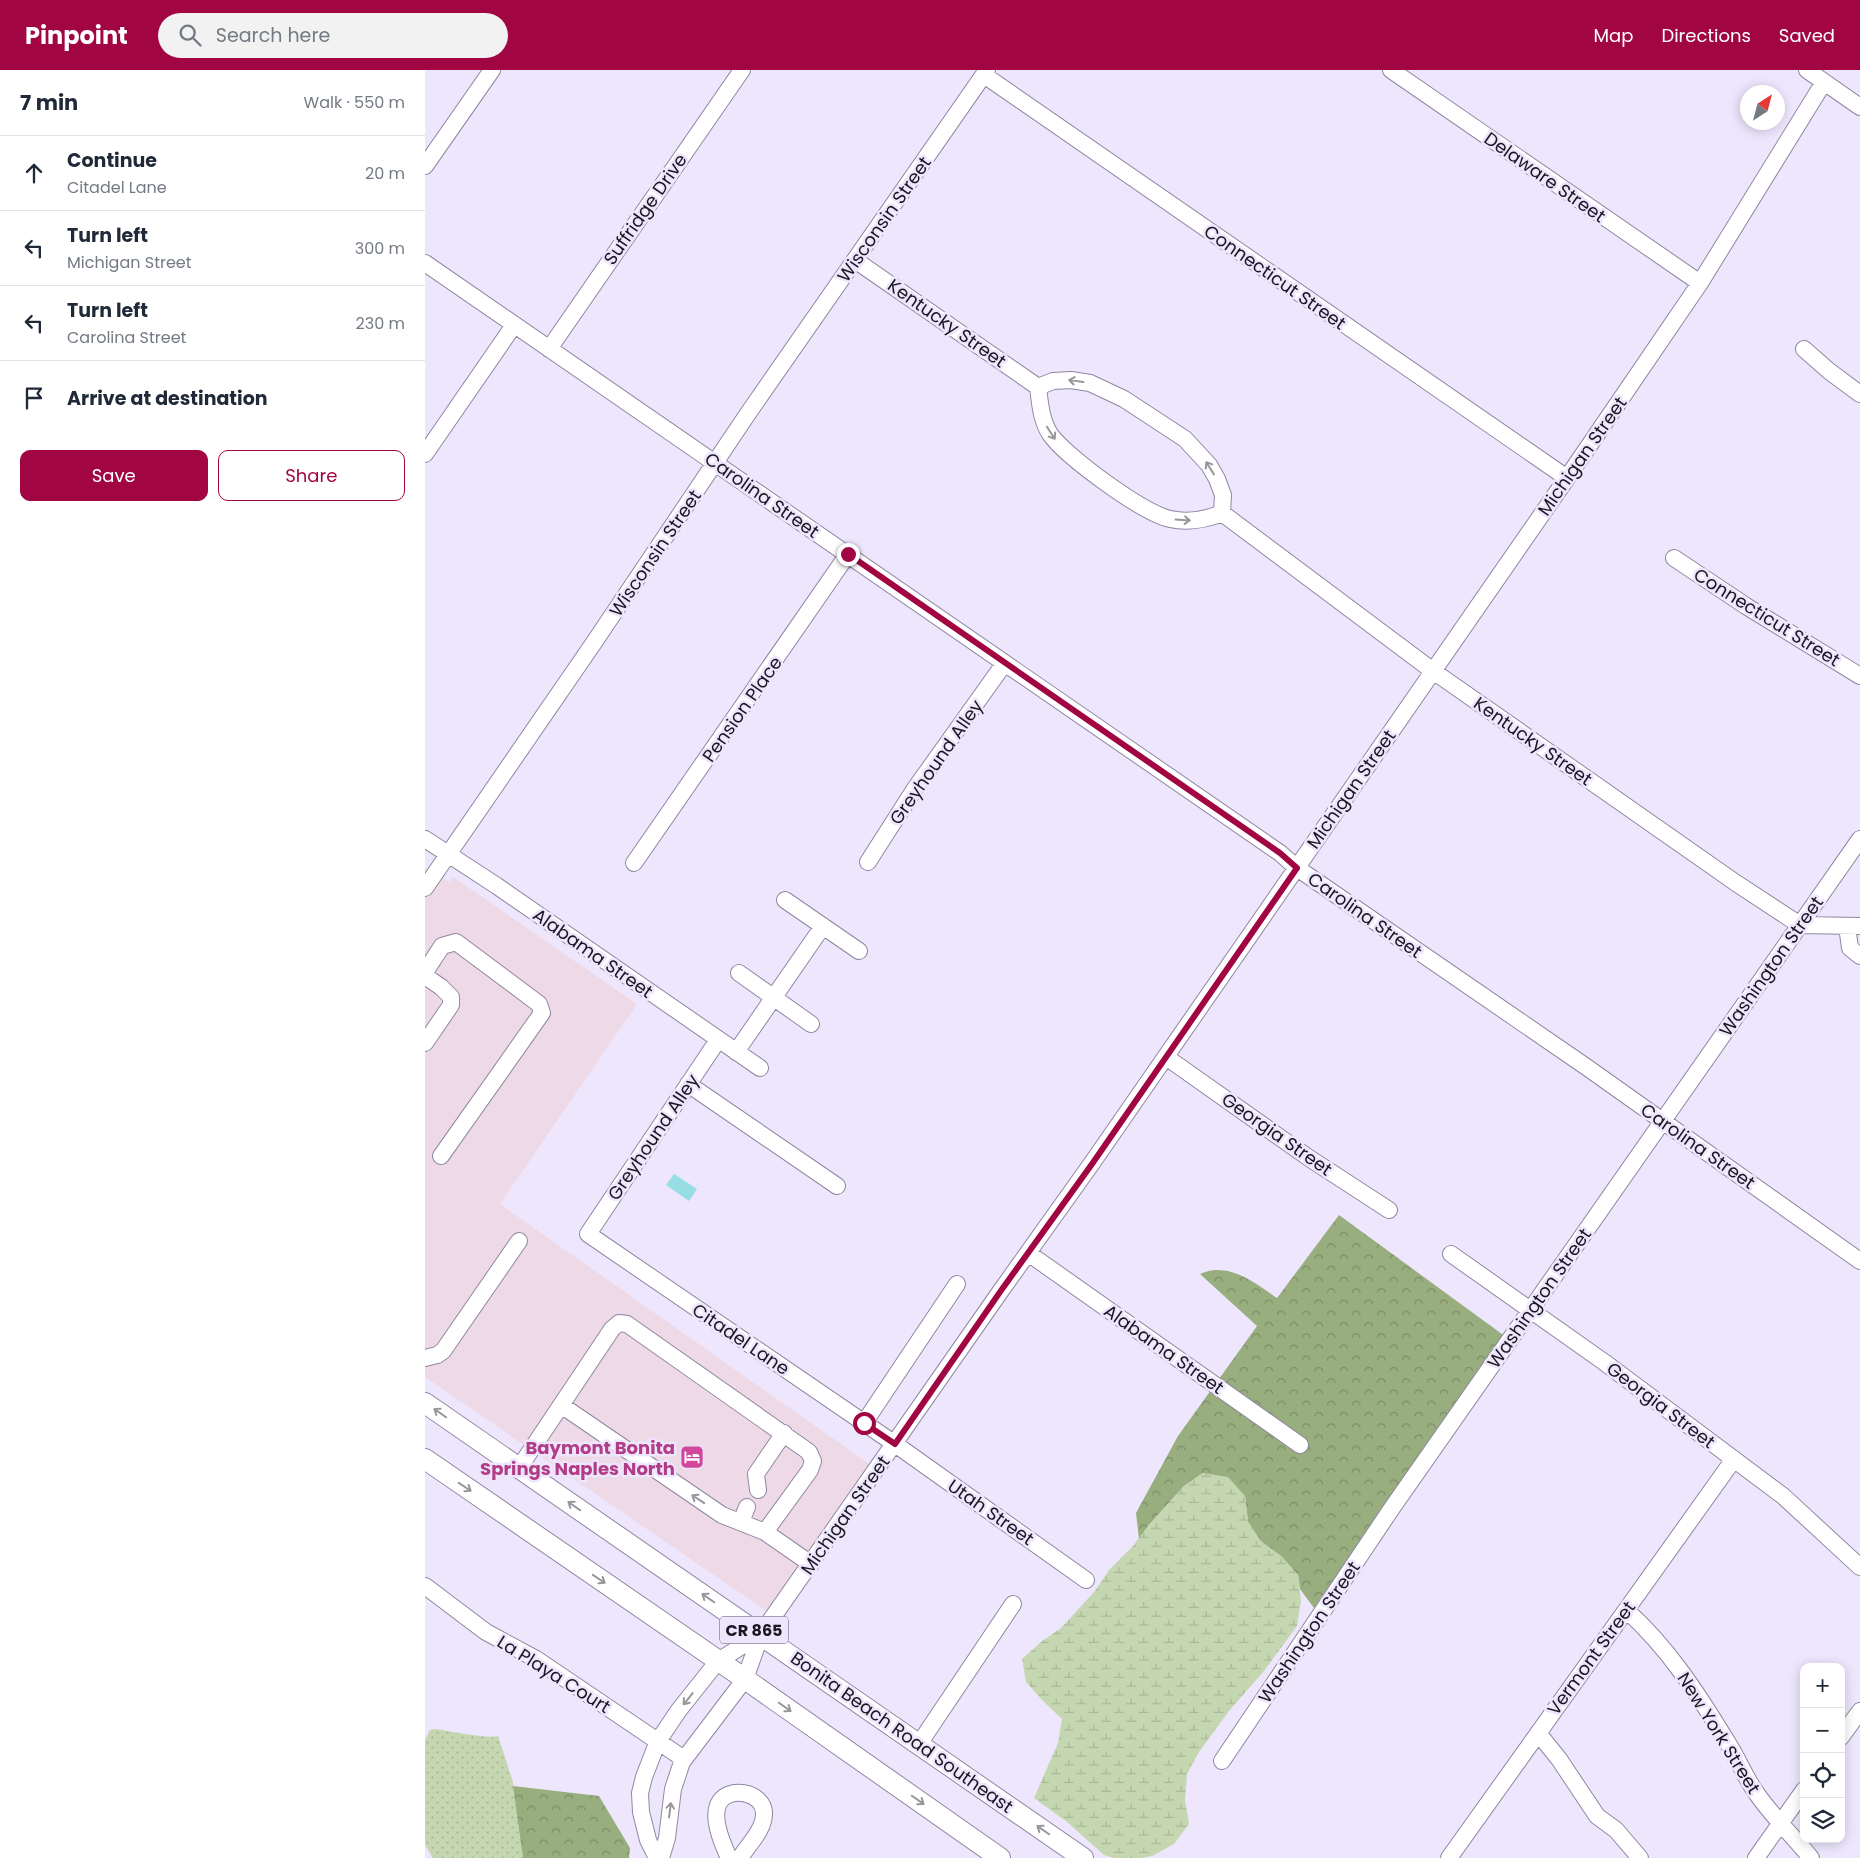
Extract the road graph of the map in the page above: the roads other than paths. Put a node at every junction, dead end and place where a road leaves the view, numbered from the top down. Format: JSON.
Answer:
{"nodes":[{"id":1,"x":492,"y":70,"type":"edge"},
{"id":2,"x":742,"y":70,"type":"edge"},
{"id":3,"x":1391,"y":70,"type":"edge"},
{"id":4,"x":1807,"y":70,"type":"edge"},
{"id":5,"x":986,"y":73,"type":"edge"},
{"id":6,"x":1824,"y":82,"type":"junction"},
{"id":7,"x":1860,"y":107,"type":"edge"},
{"id":8,"x":425,"y":166,"type":"edge"},
{"id":9,"x":855,"y":260,"type":"junction"},
{"id":10,"x":425,"y":263,"type":"edge"},
{"id":11,"x":1700,"y":283,"type":"junction"},
{"id":12,"x":514,"y":325,"type":"junction"},
{"id":13,"x":549,"y":348,"type":"junction"},
{"id":14,"x":1804,"y":348,"type":"dead end"},
{"id":15,"x":1038,"y":387,"type":"junction"},
{"id":16,"x":1860,"y":394,"type":"edge"},
{"id":17,"x":425,"y":454,"type":"edge"},
{"id":18,"x":715,"y":463,"type":"junction"},
{"id":19,"x":1567,"y":478,"type":"junction"},
{"id":20,"x":1222,"y":513,"type":"junction"},
{"id":21,"x":848,"y":554,"type":"junction"},
{"id":22,"x":1674,"y":558,"type":"dead end"},
{"id":23,"x":1004,"y":664,"type":"junction"},
{"id":24,"x":1433,"y":670,"type":"junction"},
{"id":25,"x":1860,"y":676,"type":"edge"},
{"id":26,"x":425,"y":839,"type":"edge"},
{"id":27,"x":1860,"y":839,"type":"edge"},
{"id":28,"x":448,"y":854,"type":"junction"},
{"id":29,"x":868,"y":862,"type":"dead end"},
{"id":30,"x":634,"y":863,"type":"dead end"},
{"id":31,"x":1297,"y":868,"type":"junction"},
{"id":32,"x":425,"y":888,"type":"edge"},
{"id":33,"x":785,"y":900,"type":"dead end"},
{"id":34,"x":1800,"y":925,"type":"junction"},
{"id":35,"x":823,"y":926,"type":"junction"},
{"id":36,"x":1853,"y":926,"type":"edge"},
{"id":37,"x":859,"y":951,"type":"dead end"},
{"id":38,"x":1860,"y":956,"type":"edge"},
{"id":39,"x":739,"y":973,"type":"dead end"},
{"id":40,"x":425,"y":974,"type":"edge"},
{"id":41,"x":773,"y":998,"type":"junction"},
{"id":42,"x":811,"y":1024,"type":"dead end"},
{"id":43,"x":718,"y":1040,"type":"junction"},
{"id":44,"x":425,"y":1043,"type":"edge"},
{"id":45,"x":736,"y":1052,"type":"junction"},
{"id":46,"x":1165,"y":1057,"type":"junction"},
{"id":47,"x":760,"y":1068,"type":"dead end"},
{"id":48,"x":688,"y":1084,"type":"junction"},
{"id":49,"x":1663,"y":1121,"type":"junction"},
{"id":50,"x":441,"y":1156,"type":"dead end"},
{"id":51,"x":837,"y":1186,"type":"dead end"},
{"id":52,"x":1389,"y":1210,"type":"dead end"},
{"id":53,"x":588,"y":1234,"type":"joint"},
{"id":54,"x":519,"y":1241,"type":"dead end"},
{"id":55,"x":1028,"y":1254,"type":"junction"},
{"id":56,"x":1451,"y":1254,"type":"dead end"},
{"id":57,"x":1860,"y":1261,"type":"edge"},
{"id":58,"x":957,"y":1284,"type":"dead end"},
{"id":59,"x":1531,"y":1311,"type":"junction"},
{"id":60,"x":425,"y":1358,"type":"edge"},
{"id":61,"x":425,"y":1403,"type":"edge"},
{"id":62,"x":561,"y":1405,"type":"junction"},
{"id":63,"x":864,"y":1423,"type":"junction"},
{"id":64,"x":784,"y":1434,"type":"junction"},
{"id":65,"x":895,"y":1444,"type":"junction"},
{"id":66,"x":1300,"y":1445,"type":"dead end"},
{"id":67,"x":425,"y":1459,"type":"edge"},
{"id":68,"x":1734,"y":1459,"type":"junction"},
{"id":69,"x":519,"y":1468,"type":"junction"},
{"id":70,"x":758,"y":1490,"type":"dead end"},
{"id":71,"x":747,"y":1507,"type":"dead end"},
{"id":72,"x":741,"y":1522,"type":"junction"},
{"id":73,"x":765,"y":1532,"type":"junction"},
{"id":74,"x":811,"y":1564,"type":"junction"},
{"id":75,"x":1860,"y":1567,"type":"edge"},
{"id":76,"x":1086,"y":1580,"type":"dead end"},
{"id":77,"x":425,"y":1586,"type":"edge"},
{"id":78,"x":1013,"y":1604,"type":"dead end"},
{"id":79,"x":1626,"y":1610,"type":"junction"},
{"id":80,"x":761,"y":1634,"type":"junction"},
{"id":81,"x":718,"y":1661,"type":"junction"},
{"id":82,"x":745,"y":1679,"type":"junction"},
{"id":83,"x":1860,"y":1711,"type":"edge"},
{"id":84,"x":1845,"y":1732,"type":"edge"},
{"id":85,"x":1538,"y":1733,"type":"junction"},
{"id":86,"x":658,"y":1741,"type":"junction"},
{"id":87,"x":919,"y":1744,"type":"junction"},
{"id":88,"x":684,"y":1759,"type":"junction"},
{"id":89,"x":1222,"y":1761,"type":"dead end"},
{"id":90,"x":1800,"y":1796,"type":"edge"},
{"id":91,"x":1780,"y":1824,"type":"junction"},
{"id":92,"x":657,"y":1858,"type":"edge"},
{"id":93,"x":661,"y":1858,"type":"edge"},
{"id":94,"x":729,"y":1858,"type":"edge"},
{"id":95,"x":740,"y":1858,"type":"edge"},
{"id":96,"x":1000,"y":1858,"type":"edge"},
{"id":97,"x":1083,"y":1858,"type":"edge"},
{"id":98,"x":1449,"y":1858,"type":"edge"},
{"id":99,"x":1640,"y":1858,"type":"edge"},
{"id":100,"x":1756,"y":1858,"type":"edge"},
{"id":101,"x":1811,"y":1858,"type":"edge"}],
"edges":[{"from":1,"to":8,"type":"street"},
{"from":2,"to":13,"type":"street","name":"Suffridge Drive"},
{"from":3,"to":11,"type":"street","name":"Delaware Street"},
{"from":4,"to":6,"type":"street"},
{"from":5,"to":9,"type":"street","name":"Wisconsin Street"},
{"from":5,"to":19,"type":"street","name":"Connecticut Street"},
{"from":6,"to":7,"type":"street"},
{"from":6,"to":11,"type":"street","name":"Michigan Street"},
{"from":9,"to":15,"type":"street","name":"Kentucky Street"},
{"from":9,"to":18,"type":"street","name":"Wisconsin Street"},
{"from":10,"to":12,"type":"street","name":"Carolina Street"},
{"from":11,"to":19,"type":"street","name":"Michigan Street"},
{"from":12,"to":13,"type":"street","name":"Carolina Street"},
{"from":12,"to":17,"type":"street"},
{"from":13,"to":18,"type":"street","name":"Carolina Street"},
{"from":14,"to":16,"type":"street"},
{"from":20,"to":15,"type":"street","one_way":true},
{"from":15,"to":20,"type":"street","one_way":true},
{"from":18,"to":21,"type":"street","name":"Carolina Street"},
{"from":18,"to":28,"type":"street","name":"Wisconsin Street"},
{"from":19,"to":24,"type":"street","name":"Michigan Street"},
{"from":20,"to":24,"type":"street","name":"Kentucky Street"},
{"from":21,"to":23,"type":"street","name":"Carolina Street"},
{"from":21,"to":30,"type":"street","name":"Pension Place"},
{"from":22,"to":25,"type":"street","name":"Connecticut Street"},
{"from":23,"to":29,"type":"street","name":"Greyhound Alley"},
{"from":23,"to":31,"type":"street","name":"Carolina Street"},
{"from":24,"to":31,"type":"street","name":"Michigan Street"},
{"from":24,"to":34,"type":"street","name":"Kentucky Street"},
{"from":26,"to":28,"type":"street","name":"Alabama Street"},
{"from":27,"to":34,"type":"street","name":"Washington Street"},
{"from":28,"to":32,"type":"street","name":"Wisconsin Street"},
{"from":28,"to":43,"type":"street","name":"Alabama Street"},
{"from":31,"to":46,"type":"street","name":"Michigan Street"},
{"from":31,"to":49,"type":"street","name":"Carolina Street"},
{"from":33,"to":35,"type":"street"},
{"from":34,"to":36,"type":"street"},
{"from":34,"to":49,"type":"street","name":"Washington Street"},
{"from":35,"to":37,"type":"street"},
{"from":35,"to":41,"type":"street"},
{"from":36,"to":38,"type":"street"},
{"from":39,"to":41,"type":"street"},
{"from":40,"to":44,"type":"street"},
{"from":40,"to":50,"type":"street"},
{"from":41,"to":42,"type":"street"},
{"from":41,"to":45,"type":"street"},
{"from":43,"to":45,"type":"street","name":"Alabama Street"},
{"from":43,"to":48,"type":"street","name":"Greyhound Alley"},
{"from":45,"to":47,"type":"street","name":"Alabama Street"},
{"from":46,"to":52,"type":"street","name":"Georgia Street"},
{"from":46,"to":55,"type":"street","name":"Michigan Street"},
{"from":48,"to":51,"type":"street"},
{"from":48,"to":53,"type":"street","name":"Greyhound Alley"},
{"from":49,"to":57,"type":"street","name":"Carolina Street"},
{"from":49,"to":59,"type":"street","name":"Washington Street"},
{"from":53,"to":63,"type":"street","name":"Citadel Lane"},
{"from":54,"to":60,"type":"street"},
{"from":55,"to":65,"type":"street","name":"Michigan Street"},
{"from":55,"to":66,"type":"street","name":"Alabama Street"},
{"from":56,"to":59,"type":"street","name":"Georgia Street"},
{"from":58,"to":63,"type":"street"},
{"from":59,"to":68,"type":"street","name":"Georgia Street"},
{"from":59,"to":89,"type":"street","name":"Washington Street"},
{"from":69,"to":61,"type":"main road","name":"Bonita Beach Road Southeast","number":"CR 865","one_way":true},
{"from":62,"to":64,"type":"street"},
{"from":62,"to":69,"type":"street"},
{"from":72,"to":62,"type":"street","one_way":true},
{"from":63,"to":65,"type":"street","name":"Citadel Lane"},
{"from":64,"to":70,"type":"street"},
{"from":64,"to":73,"type":"street"},
{"from":65,"to":74,"type":"street","name":"Michigan Street"},
{"from":65,"to":76,"type":"street","name":"Utah Street"},
{"from":67,"to":81,"type":"main road","number":"CR 865","one_way":true},
{"from":68,"to":75,"type":"street","name":"Georgia Street"},
{"from":68,"to":79,"type":"street","name":"Vermont Street"},
{"from":80,"to":69,"type":"main road","name":"Bonita Beach Road Southeast","number":"CR 865","one_way":true},
{"from":71,"to":72,"type":"street"},
{"from":72,"to":73,"type":"street"},
{"from":73,"to":74,"type":"street"},
{"from":74,"to":80,"type":"street","name":"Michigan Street"},
{"from":77,"to":86,"type":"street","name":"La Playa Court"},
{"from":78,"to":87,"type":"street"},
{"from":79,"to":85,"type":"street","name":"Vermont Street"},
{"from":79,"to":91,"type":"street","name":"New York Street"},
{"from":80,"to":81,"type":"street"},
{"from":80,"to":82,"type":"street"},
{"from":80,"to":87,"type":"main road","name":"Bonita Beach Road Southeast","number":"CR 865"},
{"from":81,"to":82,"type":"main road","number":"CR 865"},
{"from":81,"to":86,"type":"street","one_way":true},
{"from":82,"to":88,"type":"street"},
{"from":82,"to":96,"type":"main road","number":"CR 865","one_way":true},
{"from":83,"to":84,"type":"street"},
{"from":85,"to":98,"type":"street","name":"Vermont Street"},
{"from":85,"to":99,"type":"street"},
{"from":86,"to":88,"type":"street","name":"La Playa Court"},
{"from":86,"to":92,"type":"street"},
{"from":97,"to":87,"type":"main road","name":"Bonita Beach Road Southeast","number":"CR 865","one_way":true},
{"from":93,"to":88,"type":"street","one_way":true},
{"from":90,"to":91,"type":"street"},
{"from":91,"to":100,"type":"street"},
{"from":91,"to":101,"type":"street","name":"New York Street"},
{"from":94,"to":95,"type":"street"}]}
